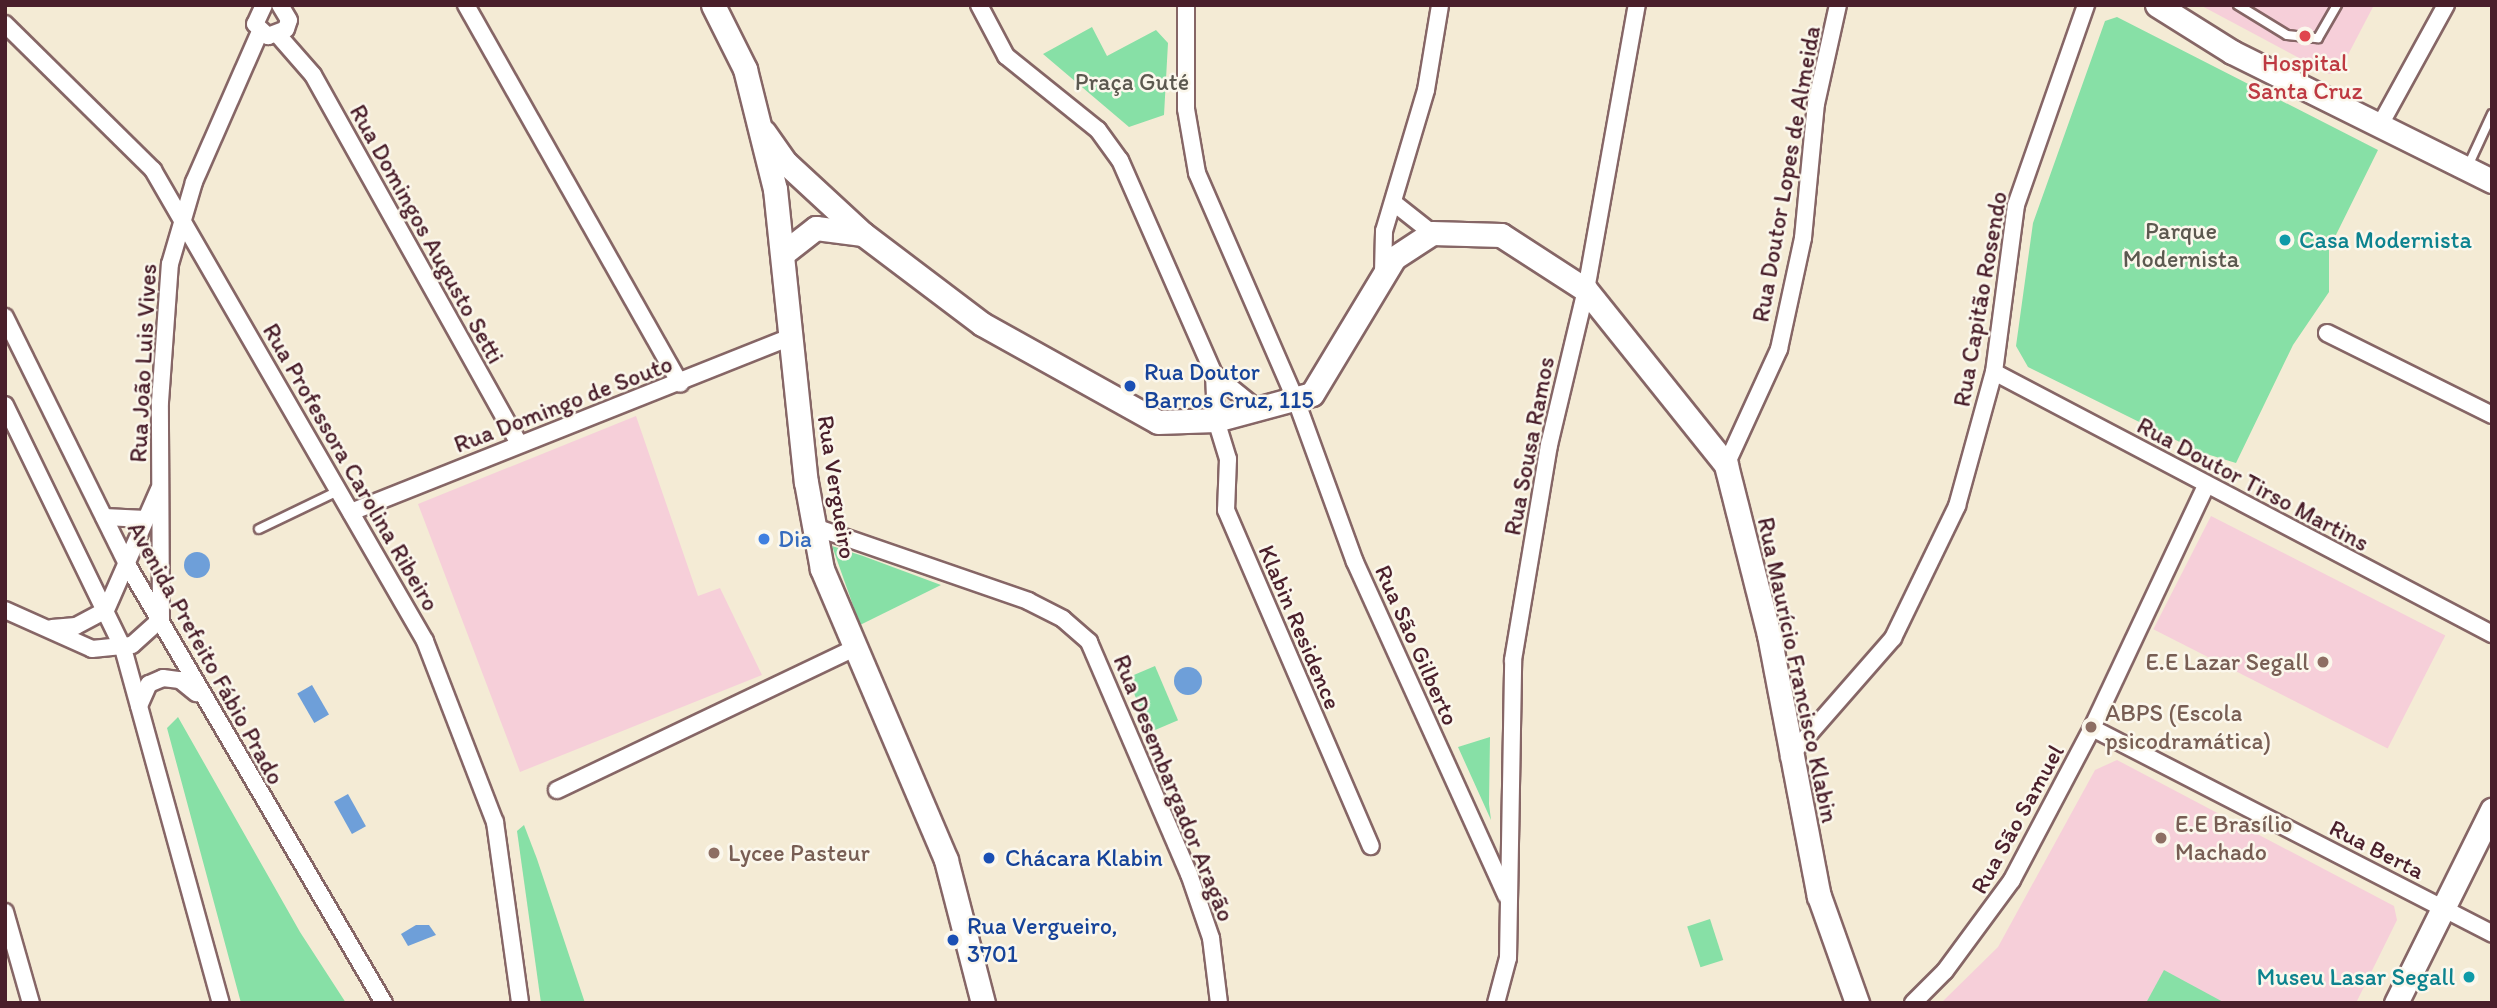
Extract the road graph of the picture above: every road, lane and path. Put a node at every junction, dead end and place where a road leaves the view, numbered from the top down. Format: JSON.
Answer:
{"nodes":[{"id":1,"x":466,"y":5,"type":"edge"},
{"id":2,"x":713,"y":5,"type":"edge"},
{"id":3,"x":979,"y":5,"type":"edge"},
{"id":4,"x":1186,"y":5,"type":"edge"},
{"id":5,"x":1440,"y":5,"type":"edge"},
{"id":6,"x":1637,"y":5,"type":"edge"},
{"id":7,"x":1838,"y":5,"type":"edge"},
{"id":8,"x":2157,"y":5,"type":"edge"},
{"id":9,"x":2238,"y":5,"type":"edge"},
{"id":10,"x":2337,"y":5,"type":"edge"},
{"id":11,"x":2446,"y":5,"type":"edge"},
{"id":12,"x":257,"y":7,"type":"edge"},
{"id":13,"x":285,"y":7,"type":"edge"},
{"id":14,"x":2087,"y":7,"type":"edge"},
{"id":15,"x":5,"y":24,"type":"edge"},
{"id":16,"x":273,"y":33,"type":"junction"},
{"id":17,"x":2492,"y":114,"type":"edge"},
{"id":18,"x":2380,"y":125,"type":"junction"},
{"id":19,"x":764,"y":132,"type":"junction"},
{"id":20,"x":2466,"y":169,"type":"junction"},
{"id":21,"x":2492,"y":181,"type":"edge"},
{"id":22,"x":1394,"y":203,"type":"junction"},
{"id":23,"x":182,"y":217,"type":"junction"},
{"id":24,"x":1432,"y":233,"type":"junction"},
{"id":25,"x":863,"y":234,"type":"junction"},
{"id":26,"x":785,"y":252,"type":"junction"},
{"id":27,"x":1383,"y":273,"type":"junction"},
{"id":28,"x":1586,"y":290,"type":"junction"},
{"id":29,"x":5,"y":317,"type":"edge"},
{"id":30,"x":2327,"y":333,"type":"dead end"},
{"id":31,"x":791,"y":337,"type":"junction"},
{"id":32,"x":1994,"y":372,"type":"junction"},
{"id":33,"x":1214,"y":374,"type":"junction"},
{"id":34,"x":680,"y":384,"type":"junction"},
{"id":35,"x":1297,"y":403,"type":"junction"},
{"id":36,"x":5,"y":405,"type":"edge"},
{"id":37,"x":1260,"y":411,"type":"junction"},
{"id":38,"x":2492,"y":415,"type":"edge"},
{"id":39,"x":1216,"y":420,"type":"junction"},
{"id":40,"x":519,"y":444,"type":"junction"},
{"id":41,"x":1726,"y":465,"type":"junction"},
{"id":42,"x":159,"y":486,"type":"junction"},
{"id":43,"x":2206,"y":486,"type":"junction"},
{"id":44,"x":338,"y":491,"type":"junction"},
{"id":45,"x":351,"y":512,"type":"junction"},
{"id":46,"x":104,"y":517,"type":"junction"},
{"id":47,"x":146,"y":519,"type":"junction"},
{"id":48,"x":812,"y":526,"type":"junction"},
{"id":49,"x":259,"y":529,"type":"dead end"},
{"id":50,"x":128,"y":566,"type":"junction"},
{"id":51,"x":5,"y":610,"type":"edge"},
{"id":52,"x":106,"y":610,"type":"junction"},
{"id":53,"x":161,"y":619,"type":"junction"},
{"id":54,"x":52,"y":628,"type":"junction"},
{"id":55,"x":2492,"y":634,"type":"edge"},
{"id":56,"x":123,"y":648,"type":"junction"},
{"id":57,"x":853,"y":649,"type":"junction"},
{"id":58,"x":200,"y":697,"type":"junction"},
{"id":59,"x":139,"y":706,"type":"junction"},
{"id":60,"x":2092,"y":728,"type":"junction"},
{"id":61,"x":1788,"y":757,"type":"junction"},
{"id":62,"x":557,"y":790,"type":"dead end"},
{"id":63,"x":2492,"y":810,"type":"edge"},
{"id":64,"x":1371,"y":846,"type":"dead end"},
{"id":65,"x":1509,"y":901,"type":"junction"},
{"id":66,"x":2444,"y":908,"type":"junction"},
{"id":67,"x":5,"y":912,"type":"edge"},
{"id":68,"x":2492,"y":934,"type":"edge"},
{"id":69,"x":32,"y":1003,"type":"edge"},
{"id":70,"x":221,"y":1003,"type":"edge"},
{"id":71,"x":384,"y":1003,"type":"edge"},
{"id":72,"x":520,"y":1003,"type":"edge"},
{"id":73,"x":983,"y":1003,"type":"edge"},
{"id":74,"x":1219,"y":1003,"type":"edge"},
{"id":75,"x":1496,"y":1003,"type":"edge"},
{"id":76,"x":1857,"y":1003,"type":"edge"},
{"id":77,"x":1913,"y":1003,"type":"edge"},
{"id":78,"x":2396,"y":1003,"type":"edge"}],
"edges":[{"from":1,"to":34,"type":"street"},
{"from":2,"to":19,"type":"street","name":"Rua Vergueiro"},
{"from":3,"to":33,"type":"street"},
{"from":4,"to":35,"type":"street","name":"Rua São Gilberto"},
{"from":5,"to":22,"type":"street"},
{"from":6,"to":28,"type":"street","name":"Rua Sousa Ramos"},
{"from":7,"to":41,"type":"street","name":"Rua Doutor Lopes de Almeida"},
{"from":8,"to":18,"type":"street"},
{"from":9,"to":10,"type":"lane"},
{"from":11,"to":18,"type":"street"},
{"from":12,"to":16,"type":"street"},
{"from":13,"to":16,"type":"street"},
{"from":14,"to":32,"type":"street","name":"Rua Capitão Rosendo"},
{"from":15,"to":23,"type":"street","name":"Rua Professora Carolina Ribeiro"},
{"from":16,"to":23,"type":"street","name":"Rua João Luis Vives"},
{"from":16,"to":40,"type":"street","name":"Rua Domingos Augusto Setti"},
{"from":17,"to":20,"type":"lane"},
{"from":18,"to":20,"type":"street"},
{"from":19,"to":25,"type":"street"},
{"from":19,"to":26,"type":"street","name":"Rua Vergueiro"},
{"from":20,"to":21,"type":"street"},
{"from":22,"to":24,"type":"street"},
{"from":22,"to":27,"type":"street"},
{"from":23,"to":42,"type":"street","name":"Rua João Luis Vives"},
{"from":23,"to":44,"type":"street","name":"Rua Professora Carolina Ribeiro"},
{"from":24,"to":27,"type":"street"},
{"from":24,"to":28,"type":"street","name":"Rua Maurício Francisco Klabin"},
{"from":25,"to":26,"type":"street"},
{"from":25,"to":39,"type":"street"},
{"from":26,"to":31,"type":"street","name":"Rua Vergueiro"},
{"from":27,"to":35,"type":"street"},
{"from":28,"to":41,"type":"street","name":"Rua Maurício Francisco Klabin"},
{"from":28,"to":65,"type":"street","name":"Rua Sousa Ramos"},
{"from":29,"to":46,"type":"street","name":"Avenida Prefeito Fábio Prado"},
{"from":30,"to":38,"type":"street"},
{"from":31,"to":34,"type":"street","name":"Rua Domingo de Souto"},
{"from":31,"to":48,"type":"street","name":"Rua Vergueiro"},
{"from":32,"to":43,"type":"street","name":"Rua Doutor Tirso Martins"},
{"from":32,"to":61,"type":"street","name":"Rua Capitão Rosendo"},
{"from":33,"to":37,"type":"street"},
{"from":33,"to":39,"type":"street","name":"Klabin Residence"},
{"from":34,"to":40,"type":"street","name":"Rua Domingo de Souto"},
{"from":35,"to":37,"type":"street"},
{"from":35,"to":65,"type":"street","name":"Rua São Gilberto"},
{"from":36,"to":52,"type":"street"},
{"from":37,"to":39,"type":"street"},
{"from":39,"to":64,"type":"street","name":"Klabin Residence"},
{"from":40,"to":45,"type":"street","name":"Rua Domingo de Souto"},
{"from":41,"to":61,"type":"street","name":"Rua Maurício Francisco Klabin"},
{"from":42,"to":47,"type":"street","name":"Rua João Luis Vives"},
{"from":42,"to":53,"type":"street","name":"Rua João Luis Vives"},
{"from":43,"to":55,"type":"street","name":"Rua Doutor Tirso Martins"},
{"from":43,"to":60,"type":"street","name":"Rua São Samuel"},
{"from":44,"to":45,"type":"street","name":"Rua Professora Carolina Ribeiro"},
{"from":44,"to":49,"type":"lane"},
{"from":45,"to":72,"type":"street","name":"Rua Professora Carolina Ribeiro"},
{"from":46,"to":47,"type":"street"},
{"from":46,"to":50,"type":"street","name":"Avenida Prefeito Fábio Prado"},
{"from":47,"to":50,"type":"street","name":"Rua João Luis Vives"},
{"from":48,"to":57,"type":"street","name":"Rua Vergueiro"},
{"from":48,"to":74,"type":"street","name":"Rua Desembargador Aragão"},
{"from":50,"to":52,"type":"street","name":"Rua João Luis Vives"},
{"from":50,"to":53,"type":"street","name":"Avenida Prefeito Fábio Prado"},
{"from":51,"to":54,"type":"street"},
{"from":52,"to":54,"type":"street"},
{"from":52,"to":56,"type":"street"},
{"from":53,"to":56,"type":"street"},
{"from":53,"to":58,"type":"street","name":"Avenida Prefeito Fábio Prado"},
{"from":54,"to":56,"type":"street"},
{"from":56,"to":59,"type":"street"},
{"from":57,"to":62,"type":"street"},
{"from":57,"to":73,"type":"street","name":"Rua Vergueiro"},
{"from":58,"to":59,"type":"street"},
{"from":58,"to":71,"type":"street","name":"Avenida Prefeito Fábio Prado"},
{"from":59,"to":70,"type":"street"},
{"from":60,"to":66,"type":"street","name":"Rua Berta"},
{"from":60,"to":77,"type":"street","name":"Rua São Samuel"},
{"from":61,"to":76,"type":"street","name":"Rua Maurício Francisco Klabin"},
{"from":63,"to":66,"type":"street"},
{"from":65,"to":75,"type":"street","name":"Rua Sousa Ramos"},
{"from":66,"to":68,"type":"street","name":"Rua Berta"},
{"from":66,"to":78,"type":"street"},
{"from":67,"to":69,"type":"street"}]}
